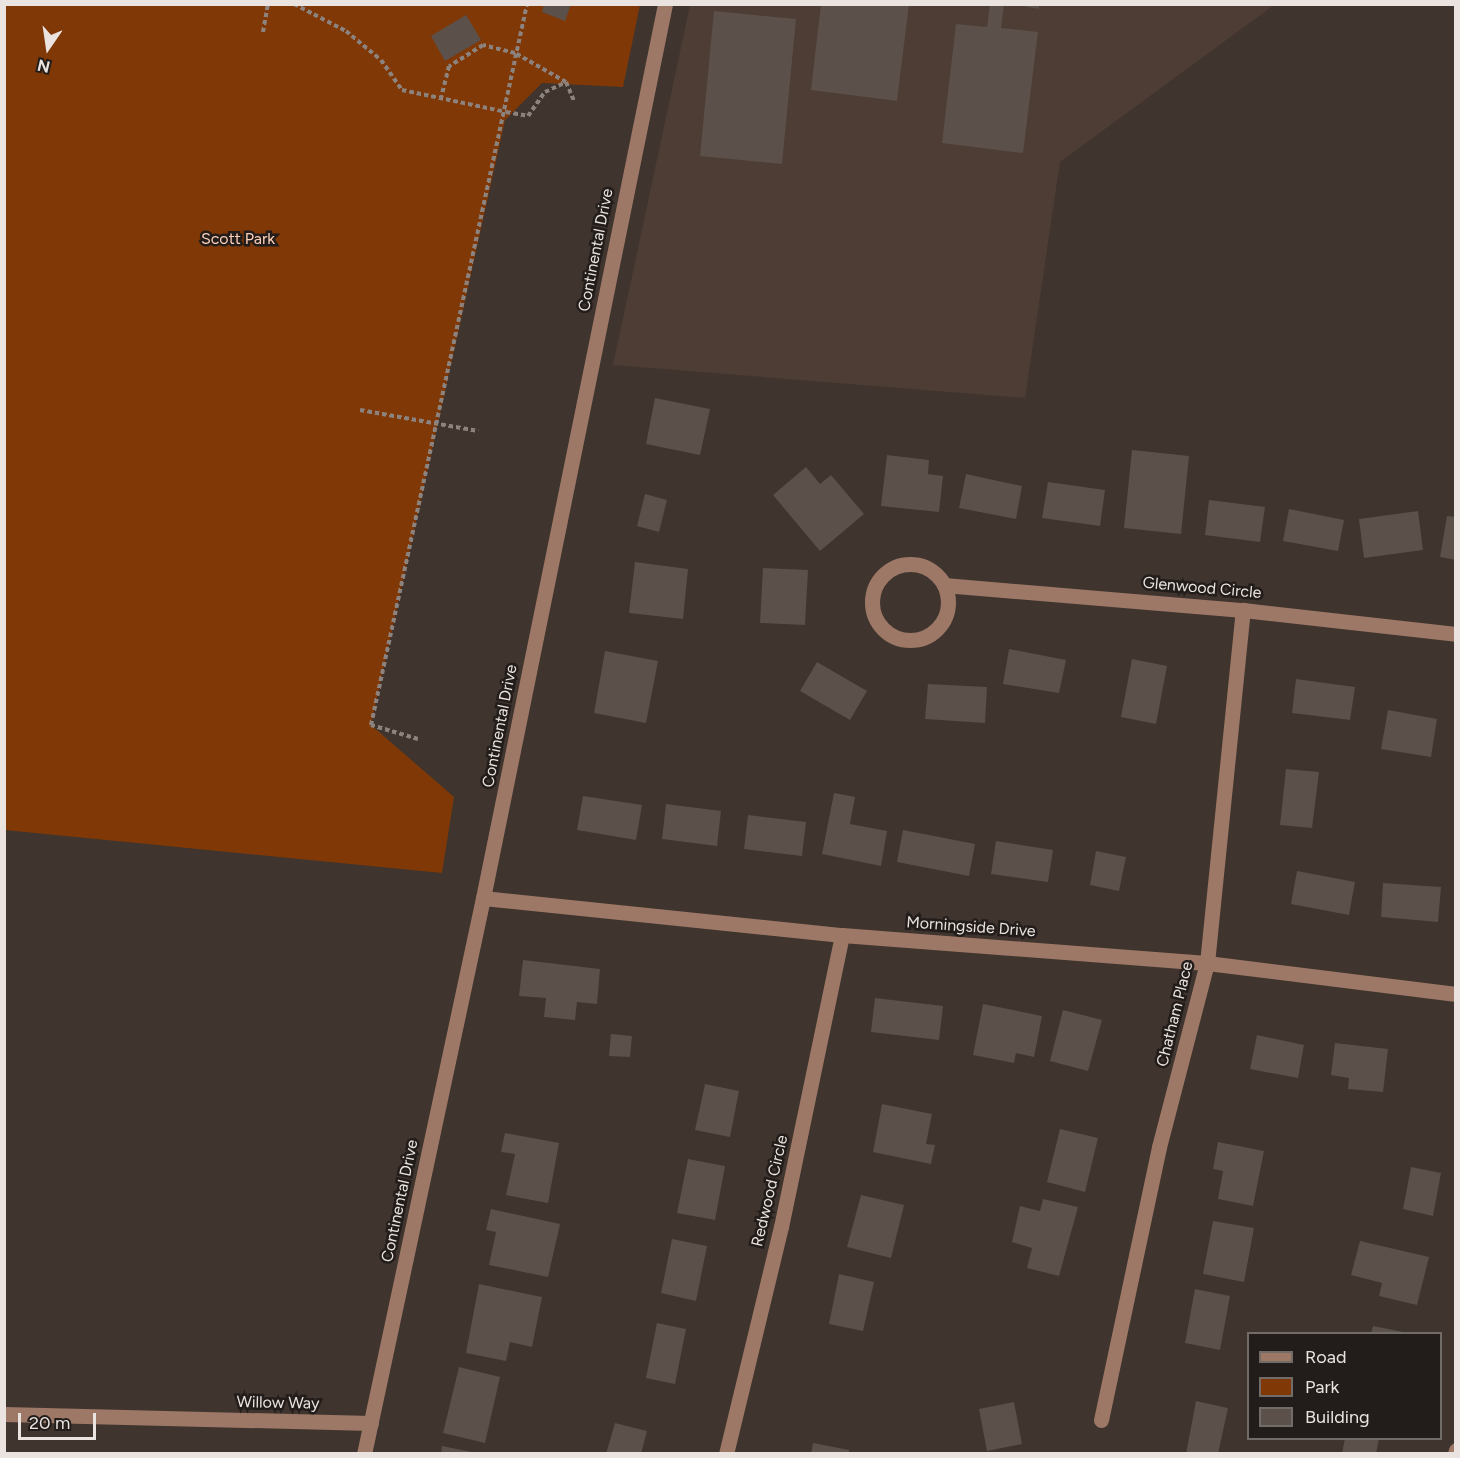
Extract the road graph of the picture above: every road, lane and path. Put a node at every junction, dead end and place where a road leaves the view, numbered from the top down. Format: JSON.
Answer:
{"nodes":[{"id":1,"x":268,"y":4,"type":"edge"},
{"id":2,"x":294,"y":4,"type":"edge"},
{"id":3,"x":526,"y":4,"type":"edge"},
{"id":4,"x":665,"y":4,"type":"edge"},
{"id":5,"x":263,"y":32,"type":"dead end"},
{"id":6,"x":515,"y":52,"type":"junction"},
{"id":7,"x":566,"y":82,"type":"junction"},
{"id":8,"x":441,"y":98,"type":"junction"},
{"id":9,"x":574,"y":101,"type":"dead end"},
{"id":10,"x":506,"y":112,"type":"junction"},
{"id":11,"x":360,"y":411,"type":"dead end"},
{"id":12,"x":438,"y":423,"type":"junction"},
{"id":13,"x":478,"y":431,"type":"dead end"},
{"id":14,"x":944,"y":585,"type":"junction"},
{"id":15,"x":1243,"y":610,"type":"junction"},
{"id":16,"x":1455,"y":634,"type":"edge"},
{"id":17,"x":418,"y":739,"type":"dead end"},
{"id":18,"x":483,"y":898,"type":"junction"},
{"id":19,"x":842,"y":935,"type":"junction"},
{"id":20,"x":1207,"y":963,"type":"junction"},
{"id":21,"x":1455,"y":994,"type":"edge"},
{"id":22,"x":4,"y":1414,"type":"edge"},
{"id":23,"x":1101,"y":1420,"type":"dead end"},
{"id":24,"x":371,"y":1423,"type":"junction"},
{"id":25,"x":364,"y":1454,"type":"edge"},
{"id":26,"x":726,"y":1454,"type":"edge"}],
"edges":[{"from":1,"to":5,"type":"path"},
{"from":2,"to":8,"type":"path"},
{"from":3,"to":6,"type":"path"},
{"from":4,"to":18,"type":"street","name":"Continental Drive"},
{"from":6,"to":7,"type":"path"},
{"from":6,"to":8,"type":"path"},
{"from":6,"to":10,"type":"path"},
{"from":7,"to":9,"type":"path"},
{"from":7,"to":10,"type":"path"},
{"from":8,"to":10,"type":"path"},
{"from":10,"to":12,"type":"path"},
{"from":11,"to":12,"type":"path"},
{"from":12,"to":13,"type":"path"},
{"from":12,"to":17,"type":"path"},
{"from":14,"to":14,"type":"street"},
{"from":14,"to":15,"type":"street","name":"Glenwood Circle"},
{"from":15,"to":16,"type":"street","name":"Glenwood Circle"},
{"from":15,"to":20,"type":"street","name":"Chatham Place"},
{"from":18,"to":19,"type":"street","name":"Morningside Drive"},
{"from":18,"to":24,"type":"street","name":"Continental Drive"},
{"from":19,"to":20,"type":"street","name":"Morningside Drive"},
{"from":19,"to":26,"type":"street","name":"Redwood Circle"},
{"from":20,"to":21,"type":"street","name":"Morningside Drive"},
{"from":20,"to":23,"type":"street","name":"Chatham Place"},
{"from":22,"to":24,"type":"street","name":"Willow Way"},
{"from":24,"to":25,"type":"street","name":"Continental Drive"}]}
